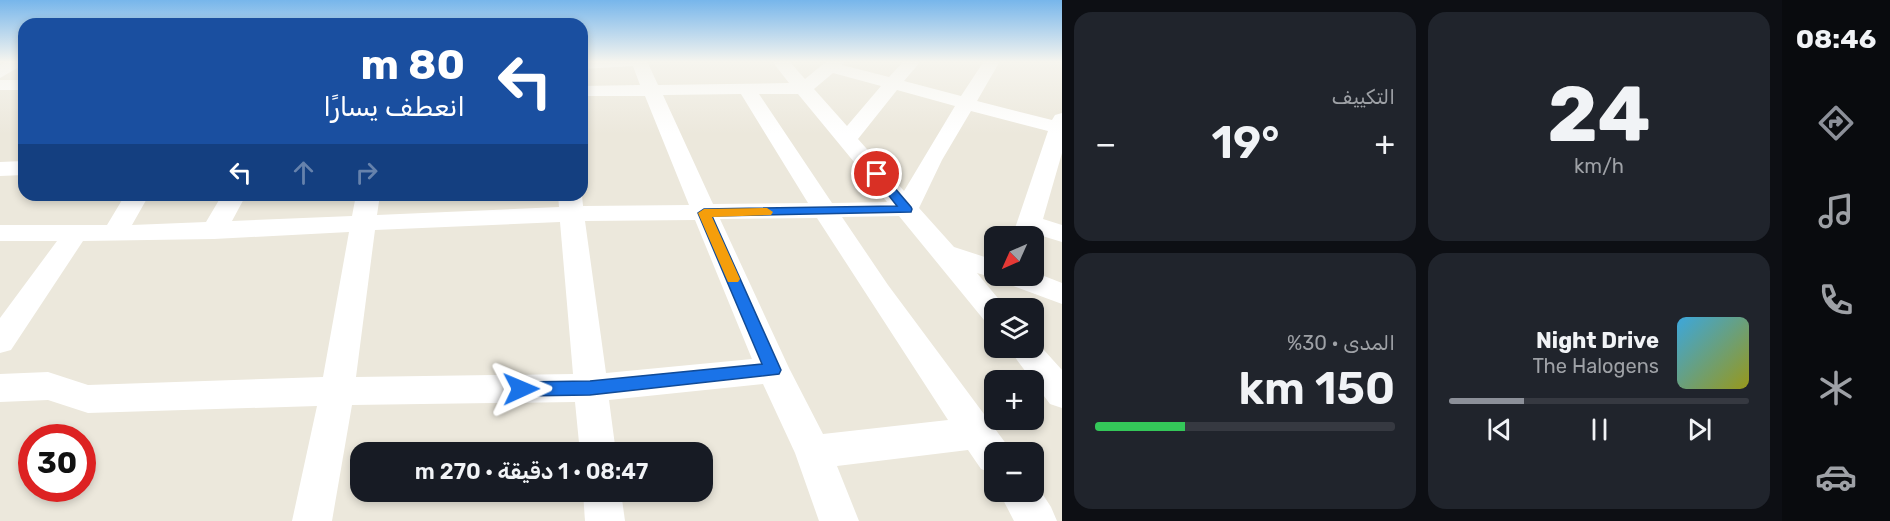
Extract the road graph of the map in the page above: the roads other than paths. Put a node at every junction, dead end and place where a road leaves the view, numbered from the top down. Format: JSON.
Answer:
{"nodes":[{"id":1,"x":650,"y":85,"type":"edge"},
{"id":2,"x":802,"y":85,"type":"edge"},
{"id":3,"x":807,"y":85,"type":"edge"},
{"id":4,"x":891,"y":85,"type":"edge"},
{"id":5,"x":902,"y":85,"type":"edge"},
{"id":6,"x":978,"y":85,"type":"edge"},
{"id":7,"x":804,"y":88,"type":"junction"},
{"id":8,"x":652,"y":90,"type":"junction"},
{"id":9,"x":747,"y":90,"type":"junction"},
{"id":10,"x":588,"y":91,"type":"edge"},
{"id":11,"x":967,"y":103,"type":"junction"},
{"id":12,"x":1060,"y":123,"type":"edge"},
{"id":13,"x":848,"y":139,"type":"junction"},
{"id":14,"x":1055,"y":161,"type":"edge"},
{"id":15,"x":18,"y":168,"type":"edge"},
{"id":16,"x":0,"y":169,"type":"edge"},
{"id":17,"x":134,"y":201,"type":"edge"},
{"id":18,"x":231,"y":201,"type":"edge"},
{"id":19,"x":572,"y":205,"type":"edge"},
{"id":20,"x":366,"y":209,"type":"edge"},
{"id":21,"x":906,"y":209,"type":"junction"},
{"id":22,"x":827,"y":211,"type":"junction"},
{"id":23,"x":704,"y":213,"type":"junction"},
{"id":24,"x":1030,"y":226,"type":"edge"},
{"id":25,"x":214,"y":231,"type":"junction"},
{"id":26,"x":1044,"y":232,"type":"edge"},
{"id":27,"x":0,"y":233,"type":"edge"},
{"id":28,"x":76,"y":233,"type":"junction"},
{"id":29,"x":115,"y":233,"type":"junction"},
{"id":30,"x":1062,"y":234,"type":"edge"},
{"id":31,"x":946,"y":254,"type":"junction"},
{"id":32,"x":984,"y":266,"type":"edge"},
{"id":33,"x":1041,"y":286,"type":"edge"},
{"id":34,"x":1062,"y":294,"type":"edge"},
{"id":35,"x":984,"y":300,"type":"edge"},
{"id":36,"x":0,"y":342,"type":"edge"},
{"id":37,"x":1032,"y":358,"type":"edge"},
{"id":38,"x":773,"y":370,"type":"junction"},
{"id":39,"x":0,"y":388,"type":"edge"},
{"id":40,"x":590,"y":388,"type":"junction"},
{"id":41,"x":337,"y":391,"type":"junction"},
{"id":42,"x":1062,"y":394,"type":"edge"},
{"id":43,"x":596,"y":442,"type":"edge"},
{"id":44,"x":985,"y":442,"type":"edge"},
{"id":45,"x":984,"y":445,"type":"edge"},
{"id":46,"x":813,"y":452,"type":"junction"},
{"id":47,"x":603,"y":502,"type":"edge"},
{"id":48,"x":1025,"y":502,"type":"edge"},
{"id":49,"x":312,"y":521,"type":"edge"},
{"id":50,"x":605,"y":521,"type":"edge"},
{"id":51,"x":839,"y":521,"type":"edge"},
{"id":52,"x":1037,"y":521,"type":"edge"}],
"edges":[{"from":1,"to":8,"type":"street"},
{"from":2,"to":7,"type":"street"},
{"from":3,"to":7,"type":"street"},
{"from":4,"to":13,"type":"street"},
{"from":5,"to":11,"type":"street"},
{"from":6,"to":11,"type":"street"},
{"from":7,"to":9,"type":"street"},
{"from":7,"to":13,"type":"street"},
{"from":8,"to":9,"type":"street"},
{"from":8,"to":10,"type":"street"},
{"from":8,"to":23,"type":"street"},
{"from":9,"to":22,"type":"street"},
{"from":11,"to":12,"type":"street"},
{"from":11,"to":21,"type":"street"},
{"from":12,"to":14,"type":"street"},
{"from":13,"to":21,"type":"street"},
{"from":14,"to":24,"type":"street"},
{"from":15,"to":16,"type":"street"},
{"from":17,"to":29,"type":"street"},
{"from":18,"to":25,"type":"street"},
{"from":19,"to":20,"type":"street"},
{"from":19,"to":23,"type":"street"},
{"from":19,"to":40,"type":"street"},
{"from":20,"to":25,"type":"street"},
{"from":20,"to":41,"type":"street"},
{"from":21,"to":22,"type":"street"},
{"from":21,"to":31,"type":"street"},
{"from":22,"to":23,"type":"street"},
{"from":22,"to":44,"type":"street"},
{"from":23,"to":38,"type":"street"},
{"from":25,"to":29,"type":"street"},
{"from":26,"to":30,"type":"street"},
{"from":27,"to":28,"type":"street"},
{"from":28,"to":29,"type":"street"},
{"from":28,"to":36,"type":"street"},
{"from":31,"to":32,"type":"street"},
{"from":31,"to":35,"type":"street"},
{"from":33,"to":34,"type":"street"},
{"from":37,"to":42,"type":"street"},
{"from":38,"to":40,"type":"street"},
{"from":38,"to":46,"type":"street"},
{"from":39,"to":41,"type":"street"},
{"from":40,"to":41,"type":"street"},
{"from":40,"to":43,"type":"street"},
{"from":41,"to":49,"type":"street"},
{"from":45,"to":46,"type":"street"},
{"from":46,"to":51,"type":"street"},
{"from":47,"to":50,"type":"street"},
{"from":48,"to":52,"type":"street"}]}
